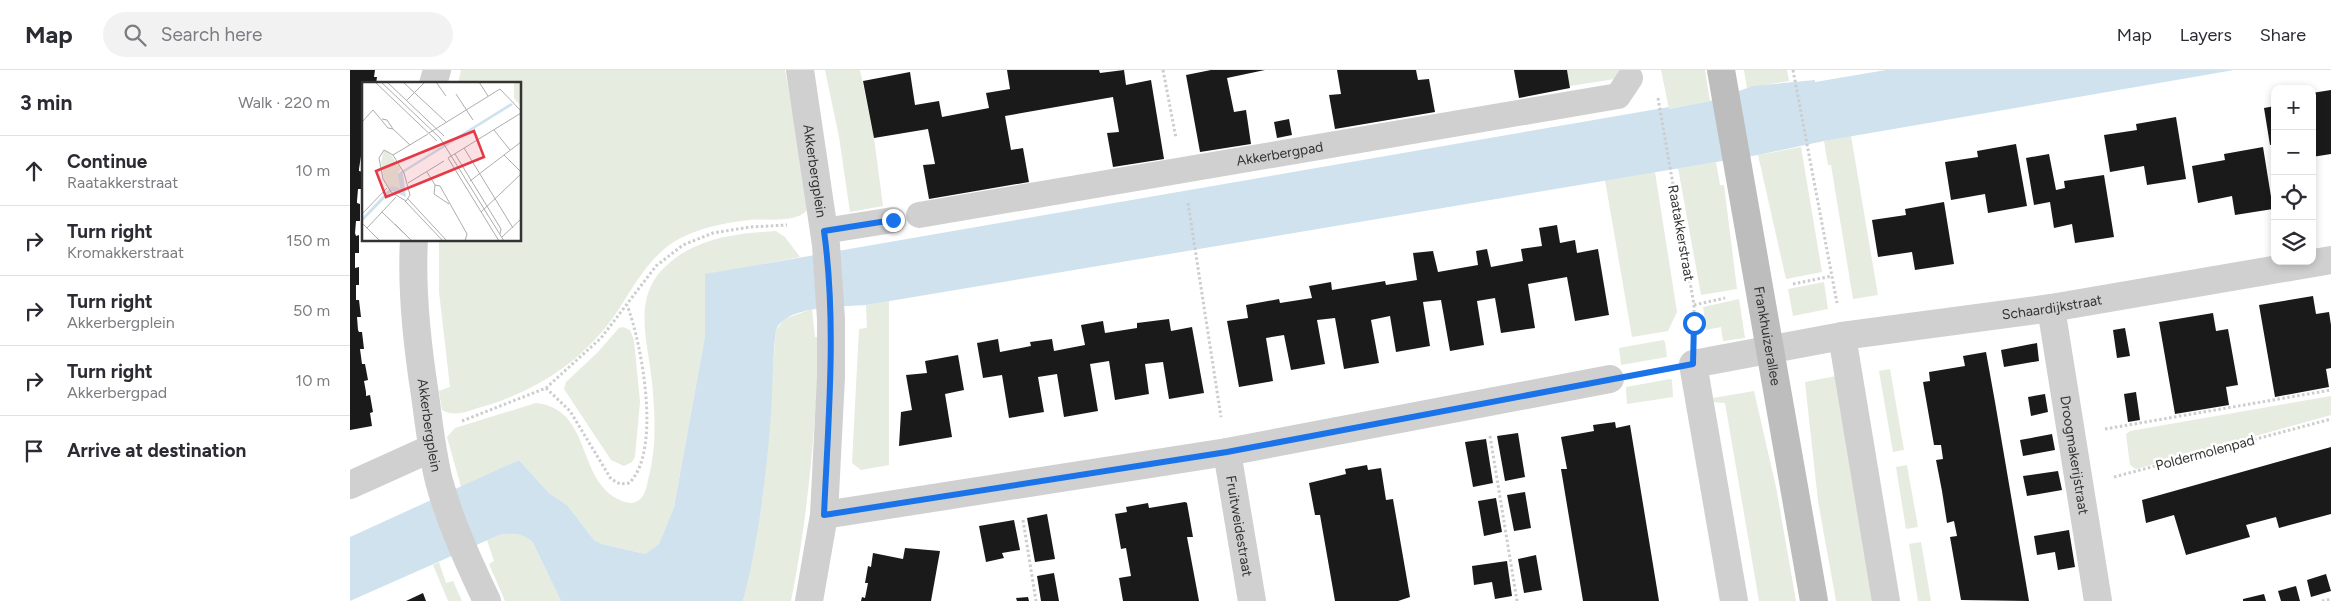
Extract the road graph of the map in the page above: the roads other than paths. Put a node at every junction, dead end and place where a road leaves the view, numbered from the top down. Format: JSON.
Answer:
{"nodes":[{"id":1,"x":800,"y":70,"type":"edge"},
{"id":2,"x":1640,"y":76,"type":"dead end"},
{"id":3,"x":1722,"y":76,"type":"edge"},
{"id":4,"x":919,"y":216,"type":"dead end"},
{"id":5,"x":893,"y":220,"type":"dead end"},
{"id":6,"x":825,"y":238,"type":"junction"},
{"id":7,"x":414,"y":241,"type":"edge"},
{"id":8,"x":2331,"y":260,"type":"edge"},
{"id":9,"x":2051,"y":308,"type":"junction"},
{"id":10,"x":1842,"y":336,"type":"junction"},
{"id":11,"x":1770,"y":348,"type":"junction"},
{"id":12,"x":1610,"y":379,"type":"road end"},
{"id":13,"x":432,"y":448,"type":"junction"},
{"id":14,"x":1227,"y":452,"type":"junction"},
{"id":15,"x":350,"y":485,"type":"edge"},
{"id":16,"x":824,"y":515,"type":"junction"},
{"id":17,"x":487,"y":601,"type":"edge"},
{"id":18,"x":809,"y":601,"type":"edge"},
{"id":19,"x":1252,"y":601,"type":"edge"},
{"id":20,"x":1734,"y":601,"type":"edge"},
{"id":21,"x":1814,"y":601,"type":"edge"},
{"id":22,"x":1886,"y":601,"type":"edge"},
{"id":23,"x":2098,"y":601,"type":"edge"}],
"edges":[{"from":1,"to":6,"type":"street","name":"Akkerbergplein"},
{"from":2,"to":4,"type":"street","name":"Akkerbergpad"},
{"from":3,"to":11,"type":"main road","name":"Frankhuizerallee"},
{"from":5,"to":6,"type":"street"},
{"from":6,"to":16,"type":"street","name":"Akkerbergplein"},
{"from":7,"to":13,"type":"street","name":"Akkerbergplein"},
{"from":8,"to":9,"type":"street","name":"Schaardijkstraat"},
{"from":9,"to":10,"type":"street","name":"Schaardijkstraat"},
{"from":9,"to":23,"type":"street","name":"Droogmakerijstraat"},
{"from":10,"to":11,"type":"street","name":"Schaardijkstraat"},
{"from":10,"to":22,"type":"street"},
{"from":11,"to":20,"type":"street","name":"Schaardijkstraat"},
{"from":11,"to":21,"type":"main road","name":"Frankhuizerallee"},
{"from":12,"to":14,"type":"street"},
{"from":13,"to":15,"type":"street"},
{"from":13,"to":17,"type":"street","name":"Akkerbergplein"},
{"from":14,"to":16,"type":"street"},
{"from":14,"to":19,"type":"street","name":"Fruitweidestraat"},
{"from":16,"to":18,"type":"street","name":"Akkerbergplein"}]}
